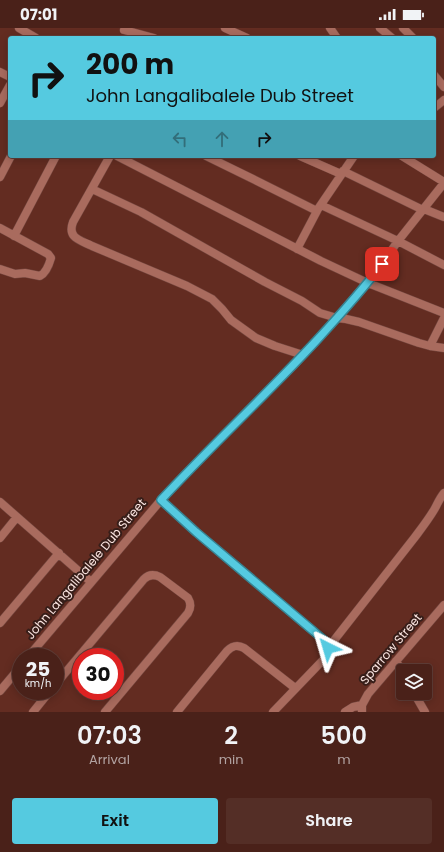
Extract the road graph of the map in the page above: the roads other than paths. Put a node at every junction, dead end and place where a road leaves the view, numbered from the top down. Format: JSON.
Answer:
{"nodes":[{"id":1,"x":19,"y":28,"type":"edge"},
{"id":2,"x":225,"y":28,"type":"edge"},
{"id":3,"x":380,"y":28,"type":"edge"},
{"id":4,"x":403,"y":28,"type":"edge"},
{"id":5,"x":124,"y":29,"type":"edge"},
{"id":6,"x":33,"y":36,"type":"edge"},
{"id":7,"x":147,"y":36,"type":"edge"},
{"id":8,"x":243,"y":36,"type":"edge"},
{"id":9,"x":390,"y":36,"type":"edge"},
{"id":10,"x":411,"y":36,"type":"edge"},
{"id":11,"x":436,"y":77,"type":"edge"},
{"id":12,"x":444,"y":87,"type":"edge"},
{"id":13,"x":8,"y":89,"type":"edge"},
{"id":14,"x":444,"y":100,"type":"edge"},
{"id":15,"x":0,"y":103,"type":"edge"},
{"id":16,"x":436,"y":106,"type":"edge"},
{"id":17,"x":10,"y":158,"type":"edge"},
{"id":18,"x":55,"y":158,"type":"edge"},
{"id":19,"x":109,"y":158,"type":"edge"},
{"id":20,"x":121,"y":158,"type":"edge"},
{"id":21,"x":210,"y":158,"type":"edge"},
{"id":22,"x":305,"y":158,"type":"edge"},
{"id":23,"x":352,"y":158,"type":"edge"},
{"id":24,"x":405,"y":158,"type":"edge"},
{"id":25,"x":342,"y":172,"type":"junction"},
{"id":26,"x":0,"y":178,"type":"edge"},
{"id":27,"x":444,"y":183,"type":"edge"},
{"id":28,"x":92,"y":190,"type":"junction"},
{"id":29,"x":319,"y":208,"type":"junction"},
{"id":30,"x":424,"y":209,"type":"junction"},
{"id":31,"x":444,"y":217,"type":"edge"},
{"id":32,"x":0,"y":228,"type":"edge"},
{"id":33,"x":14,"y":236,"type":"junction"},
{"id":34,"x":398,"y":241,"type":"junction"},
{"id":35,"x":297,"y":249,"type":"junction"},
{"id":36,"x":444,"y":265,"type":"edge"},
{"id":37,"x":0,"y":269,"type":"edge"},
{"id":38,"x":368,"y":283,"type":"junction"},
{"id":39,"x":444,"y":313,"type":"edge"},
{"id":40,"x":337,"y":318,"type":"junction"},
{"id":41,"x":444,"y":318,"type":"edge"},
{"id":42,"x":430,"y":346,"type":"junction"},
{"id":43,"x":444,"y":348,"type":"edge"},
{"id":44,"x":303,"y":355,"type":"junction"},
{"id":45,"x":444,"y":493,"type":"edge"},
{"id":46,"x":161,"y":500,"type":"junction"},
{"id":47,"x":0,"y":502,"type":"edge"},
{"id":48,"x":17,"y":517,"type":"junction"},
{"id":49,"x":0,"y":538,"type":"edge"},
{"id":50,"x":59,"y":553,"type":"junction"},
{"id":51,"x":91,"y":582,"type":"junction"},
{"id":52,"x":444,"y":605,"type":"edge"},
{"id":53,"x":0,"y":623,"type":"edge"},
{"id":54,"x":36,"y":648,"type":"edge"},
{"id":55,"x":328,"y":648,"type":"junction"},
{"id":56,"x":396,"y":661,"type":"junction"},
{"id":57,"x":398,"y":664,"type":"edge"},
{"id":58,"x":64,"y":675,"type":"edge"},
{"id":59,"x":12,"y":677,"type":"edge"},
{"id":60,"x":296,"y":688,"type":"junction"},
{"id":61,"x":0,"y":691,"type":"edge"},
{"id":62,"x":43,"y":700,"type":"edge"},
{"id":63,"x":418,"y":700,"type":"edge"},
{"id":64,"x":362,"y":709,"type":"edge"},
{"id":65,"x":33,"y":712,"type":"edge"},
{"id":66,"x":105,"y":712,"type":"edge"},
{"id":67,"x":177,"y":712,"type":"edge"},
{"id":68,"x":273,"y":712,"type":"edge"},
{"id":69,"x":345,"y":712,"type":"edge"},
{"id":70,"x":425,"y":712,"type":"edge"}],
"edges":[{"from":1,"to":6,"type":"street"},
{"from":2,"to":8,"type":"street"},
{"from":3,"to":9,"type":"street"},
{"from":4,"to":10,"type":"street"},
{"from":5,"to":7,"type":"street"},
{"from":11,"to":12,"type":"street"},
{"from":13,"to":15,"type":"street"},
{"from":14,"to":16,"type":"street"},
{"from":17,"to":26,"type":"street"},
{"from":18,"to":33,"type":"street"},
{"from":19,"to":28,"type":"street"},
{"from":20,"to":35,"type":"street"},
{"from":21,"to":29,"type":"street"},
{"from":22,"to":25,"type":"street"},
{"from":23,"to":25,"type":"street"},
{"from":24,"to":27,"type":"street"},
{"from":25,"to":29,"type":"street"},
{"from":25,"to":30,"type":"street"},
{"from":27,"to":30,"type":"street","name":"John Langalibalele Dub Street"},
{"from":28,"to":40,"type":"street"},
{"from":28,"to":44,"type":"street"},
{"from":29,"to":34,"type":"street"},
{"from":29,"to":35,"type":"street"},
{"from":30,"to":31,"type":"street"},
{"from":30,"to":34,"type":"street","name":"John Langalibalele Dub Street"},
{"from":32,"to":33,"type":"street"},
{"from":33,"to":37,"type":"street"},
{"from":34,"to":36,"type":"street"},
{"from":34,"to":38,"type":"street","name":"John Langalibalele Dub Street"},
{"from":35,"to":38,"type":"street"},
{"from":38,"to":39,"type":"street"},
{"from":38,"to":40,"type":"street","name":"John Langalibalele Dub Street"},
{"from":40,"to":42,"type":"street"},
{"from":40,"to":44,"type":"street","name":"John Langalibalele Dub Street"},
{"from":41,"to":42,"type":"street"},
{"from":42,"to":43,"type":"street"},
{"from":44,"to":46,"type":"street","name":"John Langalibalele Dub Street"},
{"from":45,"to":55,"type":"street"},
{"from":46,"to":51,"type":"street","name":"John Langalibalele Dub Street"},
{"from":46,"to":55,"type":"street"},
{"from":47,"to":48,"type":"street"},
{"from":48,"to":49,"type":"street"},
{"from":48,"to":50,"type":"street"},
{"from":50,"to":51,"type":"street"},
{"from":50,"to":53,"type":"street"},
{"from":51,"to":54,"type":"street","name":"John Langalibalele Dub Street"},
{"from":52,"to":56,"type":"street","name":"Sparrow Street"},
{"from":55,"to":60,"type":"street"},
{"from":56,"to":57,"type":"street"},
{"from":56,"to":64,"type":"street","name":"Sparrow Street"},
{"from":58,"to":66,"type":"street"},
{"from":59,"to":61,"type":"street"},
{"from":60,"to":67,"type":"street"},
{"from":60,"to":68,"type":"street"},
{"from":62,"to":65,"type":"street"},
{"from":63,"to":70,"type":"street"},
{"from":64,"to":69,"type":"street"}]}
